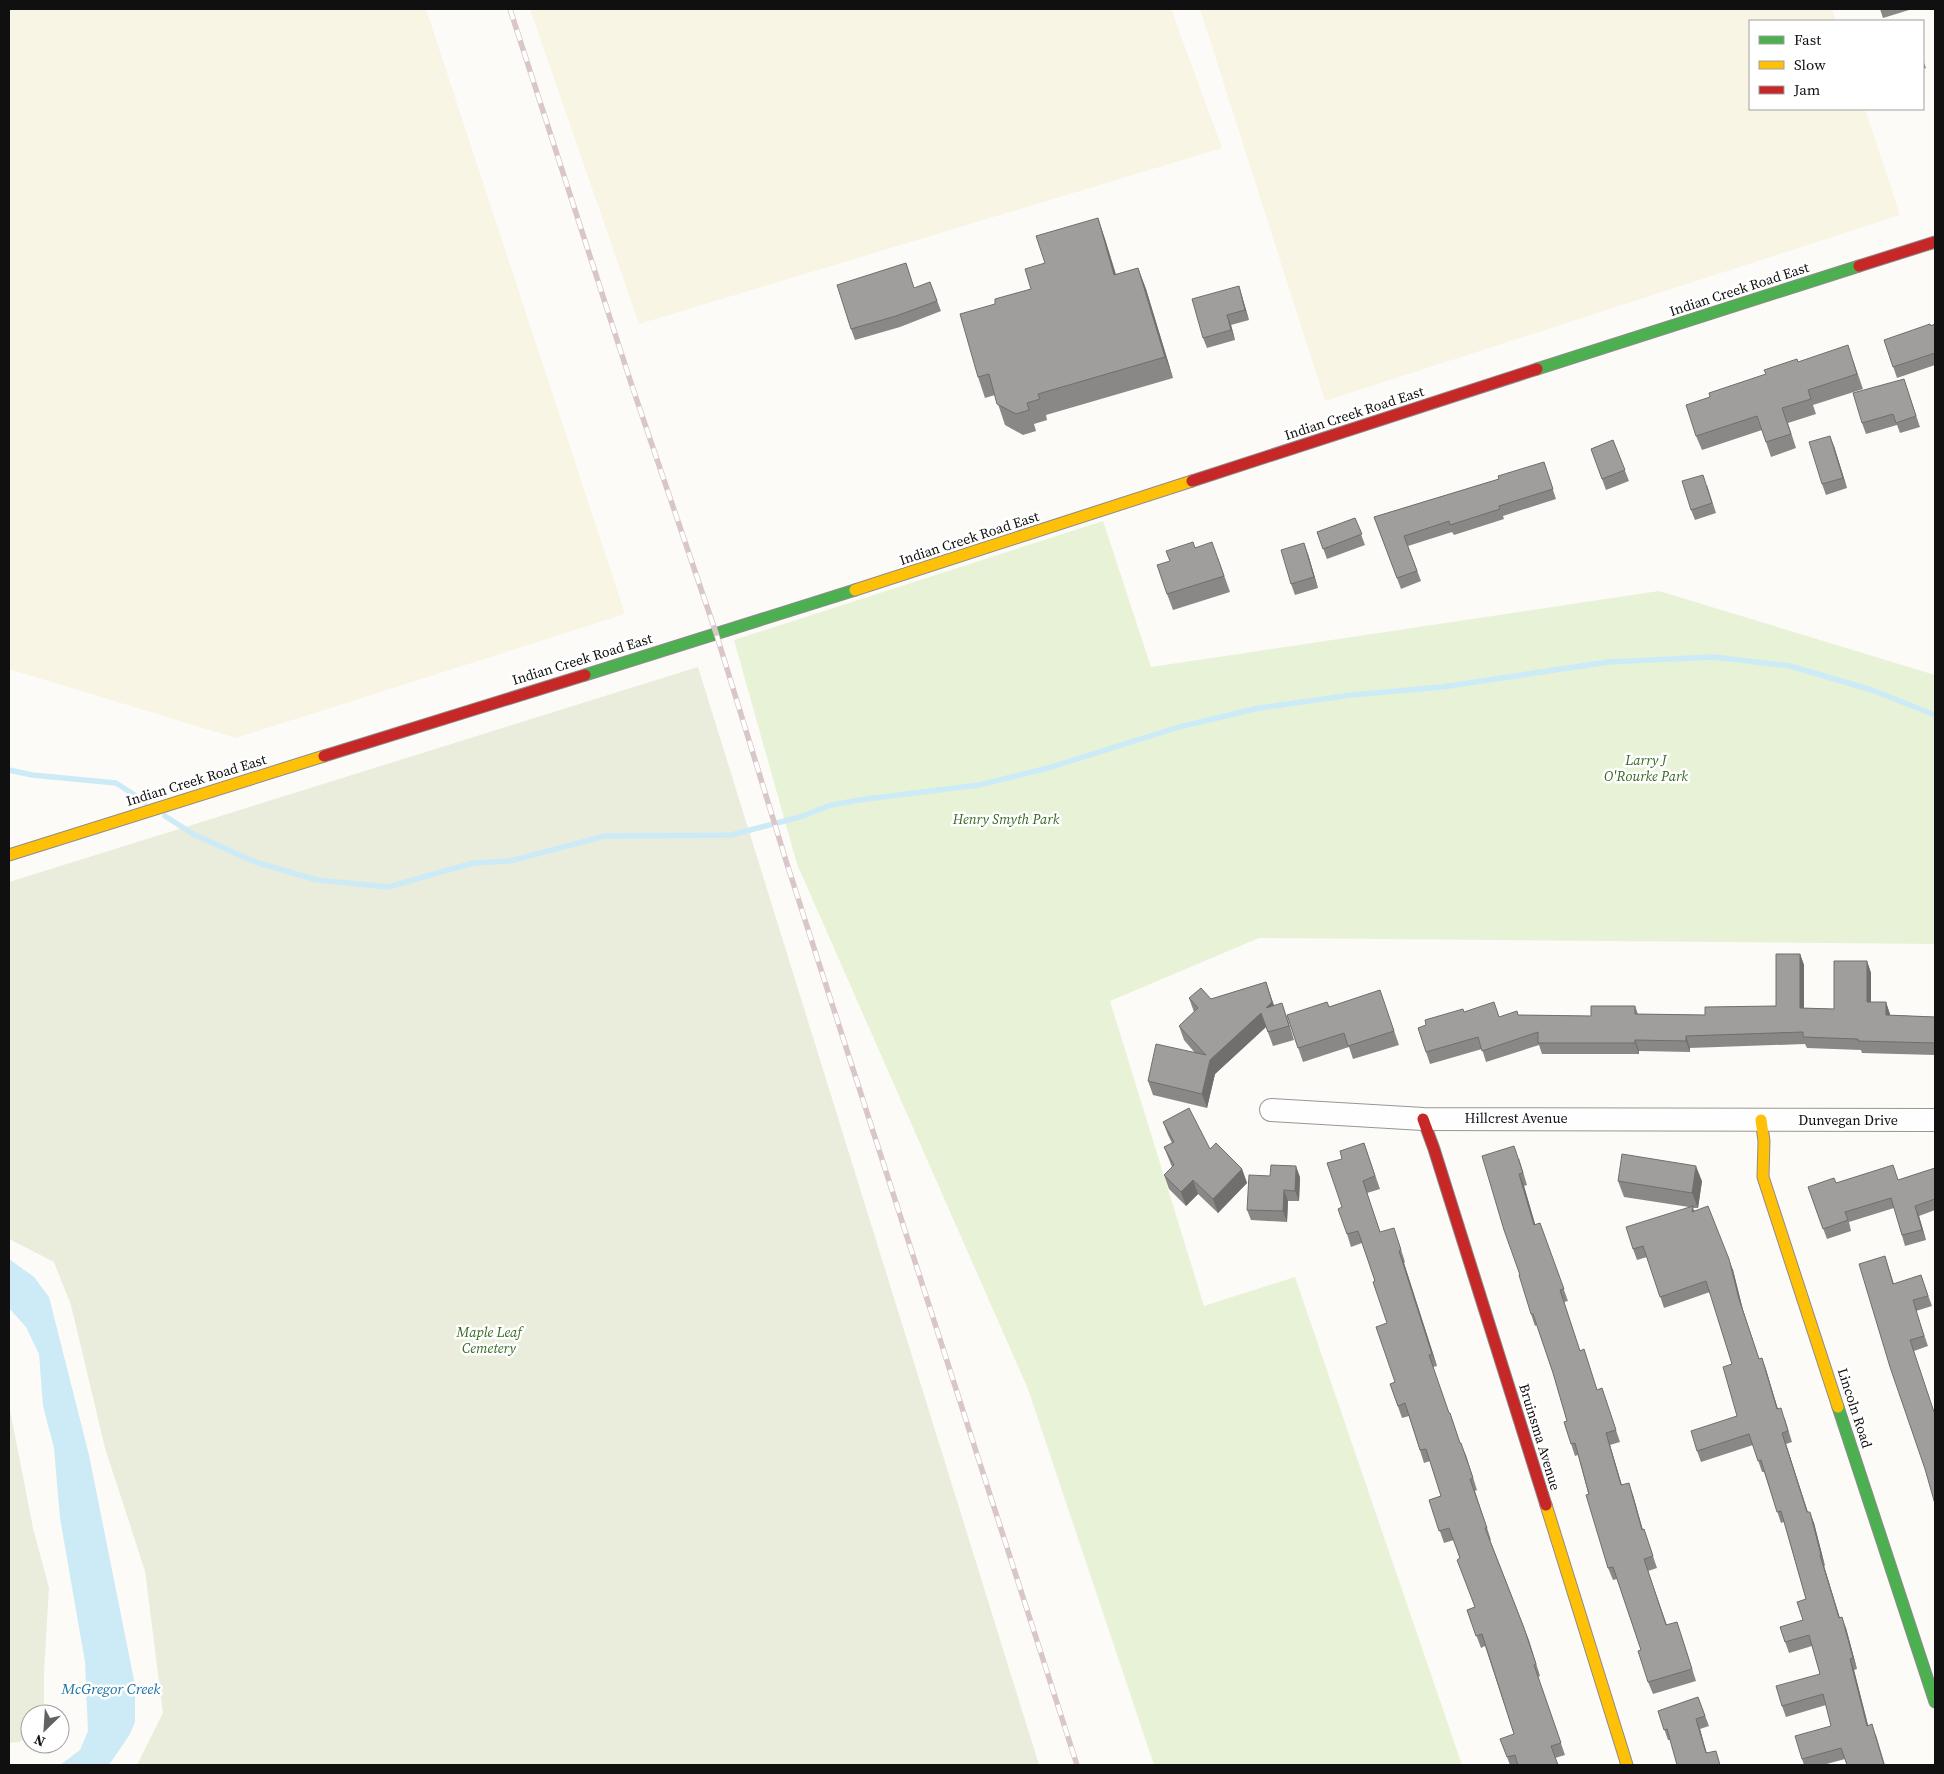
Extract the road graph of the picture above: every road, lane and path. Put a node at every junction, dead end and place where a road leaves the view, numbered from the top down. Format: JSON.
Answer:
{"nodes":[{"id":1,"x":1935,"y":242,"type":"edge"},
{"id":2,"x":9,"y":855,"type":"edge"},
{"id":3,"x":1271,"y":1110,"type":"dead end"},
{"id":4,"x":1423,"y":1119,"type":"junction"},
{"id":5,"x":1761,"y":1120,"type":"junction"},
{"id":6,"x":1935,"y":1120,"type":"edge"},
{"id":7,"x":1935,"y":1702,"type":"edge"},
{"id":8,"x":1626,"y":1765,"type":"edge"}],
"edges":[{"from":1,"to":2,"type":"main road","name":"Indian Creek Road East"},
{"from":3,"to":4,"type":"street","name":"Hillcrest Avenue"},
{"from":4,"to":5,"type":"street","name":"Hillcrest Avenue"},
{"from":4,"to":8,"type":"main road","name":"Bruinsma Avenue"},
{"from":5,"to":6,"type":"street","name":"Dunvegan Drive"},
{"from":5,"to":7,"type":"main road","name":"Lincoln Road"}]}
